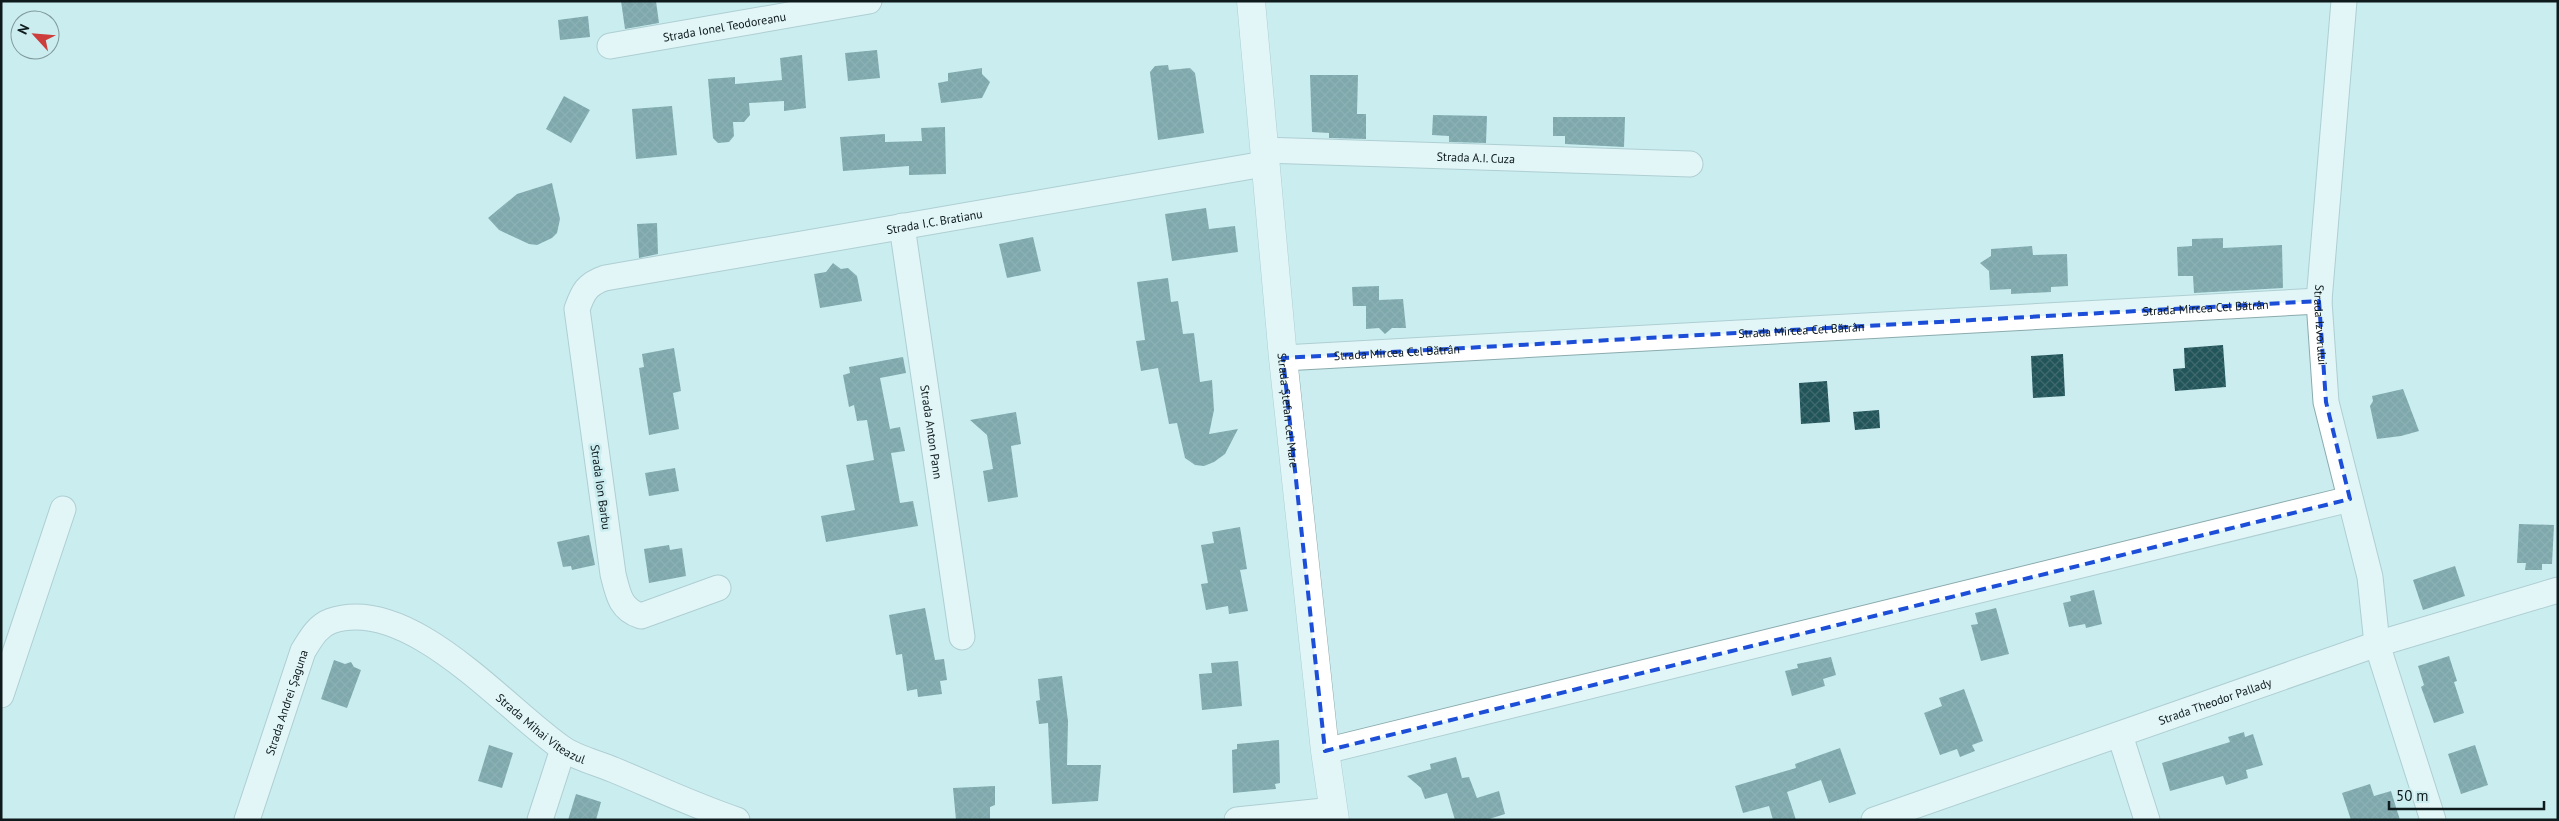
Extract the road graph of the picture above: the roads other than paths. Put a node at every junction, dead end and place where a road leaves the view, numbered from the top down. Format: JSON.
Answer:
{"nodes":[{"id":1,"x":869,"y":1,"type":"edge"},
{"id":2,"x":1250,"y":1,"type":"edge"},
{"id":3,"x":2344,"y":1,"type":"edge"},
{"id":4,"x":822,"y":5,"type":"edge"},
{"id":5,"x":610,"y":46,"type":"dead end"},
{"id":6,"x":1264,"y":157,"type":"junction"},
{"id":7,"x":1690,"y":164,"type":"dead end"},
{"id":8,"x":902,"y":226,"type":"junction"},
{"id":9,"x":604,"y":278,"type":"joint"},
{"id":10,"x":2318,"y":301,"type":"junction"},
{"id":11,"x":1283,"y":358,"type":"junction"},
{"id":12,"x":2350,"y":499,"type":"junction"},
{"id":13,"x":63,"y":509,"type":"dead end"},
{"id":14,"x":718,"y":588,"type":"dead end"},
{"id":15,"x":2558,"y":590,"type":"edge"},
{"id":16,"x":358,"y":618,"type":"joint"},
{"id":17,"x":962,"y":637,"type":"dead end"},
{"id":18,"x":2377,"y":644,"type":"junction"},
{"id":19,"x":1,"y":695,"type":"edge"},
{"id":20,"x":2120,"y":735,"type":"junction"},
{"id":21,"x":563,"y":749,"type":"junction"},
{"id":22,"x":1325,"y":751,"type":"junction"},
{"id":23,"x":1334,"y":815,"type":"edge"},
{"id":24,"x":727,"y":818,"type":"edge"},
{"id":25,"x":1883,"y":818,"type":"edge"},
{"id":26,"x":247,"y":820,"type":"edge"},
{"id":27,"x":540,"y":820,"type":"edge"},
{"id":28,"x":1237,"y":820,"type":"edge"},
{"id":29,"x":2148,"y":820,"type":"edge"},
{"id":30,"x":2434,"y":820,"type":"edge"}],
"edges":[{"from":1,"to":4,"type":"street","name":"Strada Ionel Teodoreanu"},
{"from":2,"to":6,"type":"street","name":"Strada Ștefan cel Mare"},
{"from":3,"to":10,"type":"street","name":"Strada Izvorului"},
{"from":4,"to":5,"type":"street","name":"Strada Ionel Teodoreanu"},
{"from":6,"to":7,"type":"street","name":"Strada A.I. Cuza"},
{"from":6,"to":8,"type":"street","name":"Strada I.C. Bratianu"},
{"from":6,"to":11,"type":"street","name":"Strada Ștefan cel Mare"},
{"from":8,"to":9,"type":"street","name":"Strada I.C. Bratianu"},
{"from":8,"to":17,"type":"street","name":"Strada Anton Pann"},
{"from":9,"to":14,"type":"street","name":"Strada Ion Barbu"},
{"from":10,"to":11,"type":"street","name":"Strada Mircea Cel Bătrân"},
{"from":10,"to":12,"type":"street","name":"Strada Izvorului"},
{"from":11,"to":22,"type":"street","name":"Strada Ștefan cel Mare"},
{"from":12,"to":18,"type":"street","name":"Strada Izvorului"},
{"from":12,"to":22,"type":"street"},
{"from":13,"to":19,"type":"street"},
{"from":15,"to":18,"type":"street","name":"Strada Theodor Pallady"},
{"from":16,"to":21,"type":"street","name":"Strada Mihai Viteazul"},
{"from":16,"to":26,"type":"street","name":"Strada Andrei Șaguna"},
{"from":18,"to":20,"type":"street","name":"Strada Theodor Pallady"},
{"from":18,"to":30,"type":"street","name":"Strada Izvorului"},
{"from":20,"to":25,"type":"street","name":"Strada Theodor Pallady"},
{"from":20,"to":29,"type":"street"},
{"from":21,"to":24,"type":"street","name":"Strada Mihai Viteazul"},
{"from":21,"to":27,"type":"street"},
{"from":22,"to":23,"type":"street","name":"Strada Ștefan cel Mare"},
{"from":23,"to":28,"type":"street"}]}
